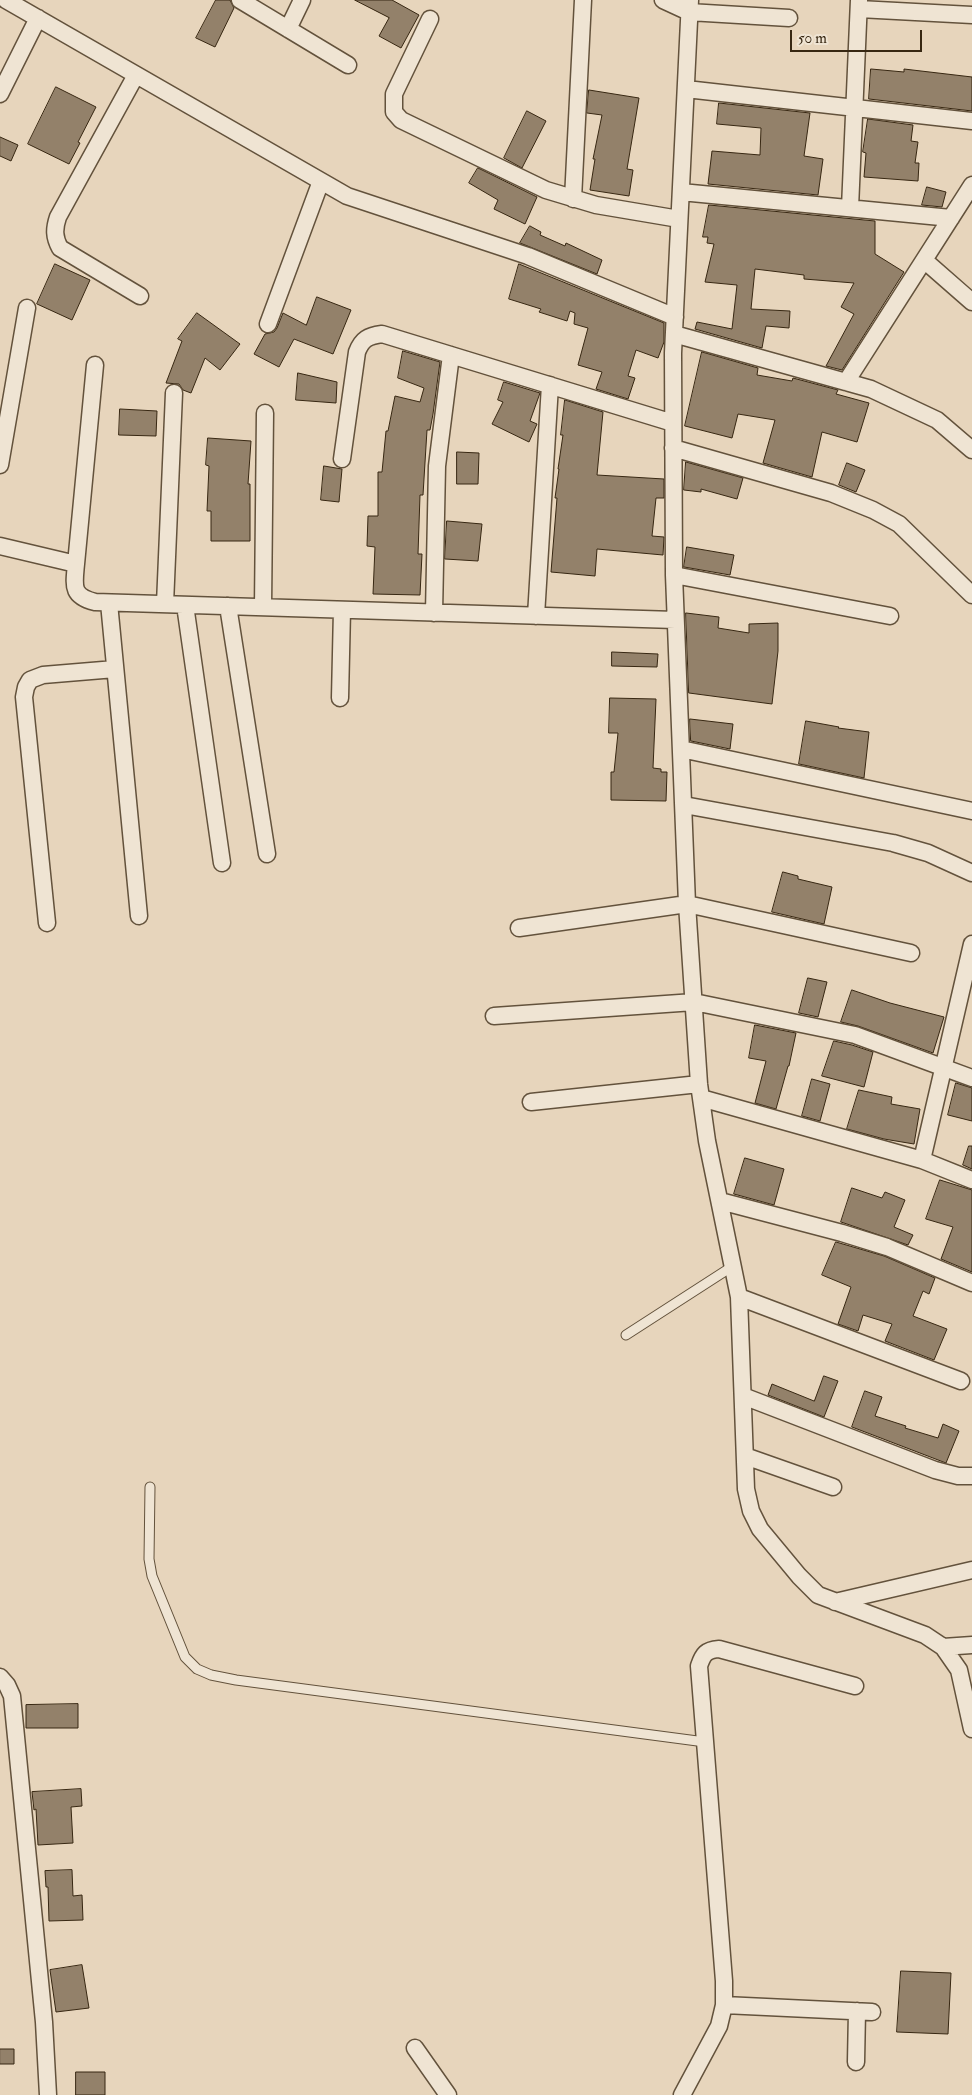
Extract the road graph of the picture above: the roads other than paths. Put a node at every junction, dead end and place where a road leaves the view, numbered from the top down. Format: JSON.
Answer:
{"nodes":[{"id":1,"x":6,"y":0,"type":"edge"},
{"id":2,"x":240,"y":0,"type":"edge"},
{"id":3,"x":302,"y":0,"type":"edge"},
{"id":4,"x":583,"y":0,"type":"edge"},
{"id":5,"x":663,"y":0,"type":"edge"},
{"id":6,"x":859,"y":4,"type":"edge"},
{"id":7,"x":689,"y":6,"type":"edge"},
{"id":8,"x":972,"y":15,"type":"edge"},
{"id":9,"x":38,"y":18,"type":"junction"},
{"id":10,"x":789,"y":18,"type":"dead end"},
{"id":11,"x":430,"y":19,"type":"dead end"},
{"id":12,"x":288,"y":29,"type":"junction"},
{"id":13,"x":348,"y":65,"type":"dead end"},
{"id":14,"x":136,"y":75,"type":"junction"},
{"id":15,"x":686,"y":89,"type":"junction"},
{"id":16,"x":0,"y":94,"type":"edge"},
{"id":17,"x":854,"y":108,"type":"junction"},
{"id":18,"x":972,"y":121,"type":"edge"},
{"id":19,"x":321,"y":181,"type":"junction"},
{"id":20,"x":972,"y":185,"type":"edge"},
{"id":21,"x":681,"y":192,"type":"junction"},
{"id":22,"x":573,"y":199,"type":"junction"},
{"id":23,"x":850,"y":208,"type":"junction"},
{"id":24,"x":951,"y":218,"type":"junction"},
{"id":25,"x":679,"y":219,"type":"junction"},
{"id":26,"x":924,"y":260,"type":"junction"},
{"id":27,"x":140,"y":296,"type":"dead end"},
{"id":28,"x":972,"y":302,"type":"edge"},
{"id":29,"x":27,"y":308,"type":"dead end"},
{"id":30,"x":675,"y":317,"type":"junction"},
{"id":31,"x":268,"y":324,"type":"dead end"},
{"id":32,"x":674,"y":334,"type":"junction"},
{"id":33,"x":451,"y":355,"type":"junction"},
{"id":34,"x":95,"y":365,"type":"dead end"},
{"id":35,"x":846,"y":382,"type":"junction"},
{"id":36,"x":550,"y":385,"type":"junction"},
{"id":37,"x":174,"y":393,"type":"dead end"},
{"id":38,"x":265,"y":414,"type":"dead end"},
{"id":39,"x":673,"y":422,"type":"junction"},
{"id":40,"x":673,"y":448,"type":"junction"},
{"id":41,"x":972,"y":450,"type":"edge"},
{"id":42,"x":342,"y":459,"type":"dead end"},
{"id":43,"x":0,"y":465,"type":"edge"},
{"id":44,"x":0,"y":546,"type":"edge"},
{"id":45,"x":76,"y":564,"type":"junction"},
{"id":46,"x":674,"y":574,"type":"junction"},
{"id":47,"x":972,"y":594,"type":"edge"},
{"id":48,"x":109,"y":603,"type":"junction"},
{"id":49,"x":165,"y":604,"type":"junction"},
{"id":50,"x":185,"y":605,"type":"junction"},
{"id":51,"x":228,"y":606,"type":"junction"},
{"id":52,"x":263,"y":607,"type":"junction"},
{"id":53,"x":342,"y":610,"type":"junction"},
{"id":54,"x":434,"y":613,"type":"junction"},
{"id":55,"x":536,"y":616,"type":"junction"},
{"id":56,"x":890,"y":616,"type":"dead end"},
{"id":57,"x":675,"y":620,"type":"junction"},
{"id":58,"x":115,"y":669,"type":"junction"},
{"id":59,"x":340,"y":698,"type":"dead end"},
{"id":60,"x":681,"y":749,"type":"junction"},
{"id":61,"x":684,"y":805,"type":"junction"},
{"id":62,"x":972,"y":811,"type":"edge"},
{"id":63,"x":267,"y":854,"type":"dead end"},
{"id":64,"x":222,"y":863,"type":"dead end"},
{"id":65,"x":972,"y":873,"type":"edge"},
{"id":66,"x":687,"y":904,"type":"junction"},
{"id":67,"x":139,"y":916,"type":"dead end"},
{"id":68,"x":47,"y":923,"type":"dead end"},
{"id":69,"x":519,"y":928,"type":"dead end"},
{"id":70,"x":972,"y":944,"type":"edge"},
{"id":71,"x":912,"y":952,"type":"dead end"},
{"id":72,"x":968,"y":976,"type":"edge"},
{"id":73,"x":694,"y":1002,"type":"junction"},
{"id":74,"x":494,"y":1016,"type":"dead end"},
{"id":75,"x":943,"y":1068,"type":"junction"},
{"id":76,"x":972,"y":1078,"type":"edge"},
{"id":77,"x":700,"y":1091,"type":"junction"},
{"id":78,"x":531,"y":1102,"type":"dead end"},
{"id":79,"x":922,"y":1160,"type":"junction"},
{"id":80,"x":972,"y":1180,"type":"edge"},
{"id":81,"x":720,"y":1201,"type":"junction"},
{"id":82,"x":733,"y":1266,"type":"junction"},
{"id":83,"x":972,"y":1283,"type":"edge"},
{"id":84,"x":739,"y":1296,"type":"junction"},
{"id":85,"x":626,"y":1335,"type":"dead end"},
{"id":86,"x":962,"y":1381,"type":"dead end"},
{"id":87,"x":743,"y":1396,"type":"junction"},
{"id":88,"x":745,"y":1456,"type":"junction"},
{"id":89,"x":971,"y":1474,"type":"edge"},
{"id":90,"x":150,"y":1487,"type":"dead end"},
{"id":91,"x":832,"y":1487,"type":"dead end"},
{"id":92,"x":972,"y":1570,"type":"edge"},
{"id":93,"x":835,"y":1602,"type":"junction"},
{"id":94,"x":972,"y":1645,"type":"edge"},
{"id":95,"x":943,"y":1647,"type":"junction"},
{"id":96,"x":0,"y":1677,"type":"edge"},
{"id":97,"x":855,"y":1686,"type":"dead end"},
{"id":98,"x":972,"y":1730,"type":"edge"},
{"id":99,"x":705,"y":1742,"type":"junction"},
{"id":100,"x":724,"y":2005,"type":"junction"},
{"id":101,"x":415,"y":2048,"type":"dead end"},
{"id":102,"x":856,"y":2062,"type":"dead end"},
{"id":103,"x":48,"y":2095,"type":"edge"},
{"id":104,"x":448,"y":2095,"type":"edge"},
{"id":105,"x":682,"y":2095,"type":"edge"}],
"edges":[{"from":1,"to":9,"type":"street"},
{"from":2,"to":12,"type":"street"},
{"from":3,"to":12,"type":"street"},
{"from":4,"to":22,"type":"street"},
{"from":5,"to":7,"type":"street"},
{"from":6,"to":8,"type":"street"},
{"from":6,"to":17,"type":"street"},
{"from":7,"to":10,"type":"street"},
{"from":7,"to":15,"type":"street"},
{"from":9,"to":14,"type":"street"},
{"from":9,"to":16,"type":"street"},
{"from":11,"to":22,"type":"street"},
{"from":12,"to":13,"type":"street"},
{"from":14,"to":19,"type":"street"},
{"from":14,"to":27,"type":"street"},
{"from":15,"to":17,"type":"street"},
{"from":15,"to":21,"type":"street"},
{"from":17,"to":18,"type":"street"},
{"from":17,"to":23,"type":"street"},
{"from":19,"to":30,"type":"street"},
{"from":19,"to":31,"type":"street"},
{"from":20,"to":24,"type":"street"},
{"from":21,"to":23,"type":"street"},
{"from":21,"to":25,"type":"street"},
{"from":22,"to":25,"type":"street"},
{"from":23,"to":24,"type":"street"},
{"from":24,"to":26,"type":"street"},
{"from":25,"to":30,"type":"street"},
{"from":26,"to":28,"type":"street"},
{"from":26,"to":35,"type":"street"},
{"from":29,"to":43,"type":"street"},
{"from":30,"to":32,"type":"street"},
{"from":32,"to":35,"type":"street"},
{"from":32,"to":39,"type":"street"},
{"from":33,"to":36,"type":"street"},
{"from":33,"to":42,"type":"street"},
{"from":33,"to":54,"type":"street"},
{"from":34,"to":45,"type":"street"},
{"from":35,"to":41,"type":"street"},
{"from":36,"to":39,"type":"street"},
{"from":36,"to":55,"type":"street"},
{"from":37,"to":49,"type":"street"},
{"from":38,"to":52,"type":"street"},
{"from":39,"to":40,"type":"street"},
{"from":40,"to":46,"type":"street"},
{"from":40,"to":47,"type":"street"},
{"from":44,"to":45,"type":"street"},
{"from":45,"to":48,"type":"street"},
{"from":46,"to":56,"type":"street"},
{"from":46,"to":57,"type":"street"},
{"from":48,"to":49,"type":"street"},
{"from":48,"to":58,"type":"street"},
{"from":49,"to":50,"type":"street"},
{"from":50,"to":51,"type":"street"},
{"from":50,"to":64,"type":"street"},
{"from":51,"to":52,"type":"street"},
{"from":51,"to":63,"type":"street"},
{"from":52,"to":53,"type":"street"},
{"from":53,"to":54,"type":"street"},
{"from":53,"to":59,"type":"street"},
{"from":54,"to":55,"type":"street"},
{"from":55,"to":57,"type":"street"},
{"from":57,"to":60,"type":"street"},
{"from":58,"to":67,"type":"street"},
{"from":58,"to":68,"type":"street"},
{"from":60,"to":61,"type":"street"},
{"from":60,"to":62,"type":"street"},
{"from":61,"to":65,"type":"street"},
{"from":61,"to":66,"type":"street"},
{"from":66,"to":69,"type":"street"},
{"from":66,"to":71,"type":"street"},
{"from":66,"to":73,"type":"street"},
{"from":70,"to":72,"type":"street"},
{"from":72,"to":75,"type":"street"},
{"from":73,"to":74,"type":"street"},
{"from":73,"to":75,"type":"street"},
{"from":73,"to":77,"type":"street"},
{"from":75,"to":76,"type":"street"},
{"from":75,"to":79,"type":"street"},
{"from":77,"to":78,"type":"street"},
{"from":77,"to":79,"type":"street"},
{"from":77,"to":81,"type":"street"},
{"from":79,"to":80,"type":"street"},
{"from":81,"to":82,"type":"street"},
{"from":81,"to":83,"type":"street"},
{"from":82,"to":84,"type":"street"},
{"from":82,"to":85,"type":"lane"},
{"from":84,"to":86,"type":"street"},
{"from":84,"to":87,"type":"street"},
{"from":87,"to":88,"type":"street"},
{"from":87,"to":89,"type":"street"},
{"from":88,"to":91,"type":"street"},
{"from":88,"to":93,"type":"street"},
{"from":90,"to":99,"type":"lane"},
{"from":92,"to":93,"type":"street"},
{"from":93,"to":95,"type":"street"},
{"from":94,"to":95,"type":"street"},
{"from":95,"to":98,"type":"street"},
{"from":96,"to":103,"type":"street"},
{"from":97,"to":99,"type":"street"},
{"from":99,"to":100,"type":"street"},
{"from":100,"to":102,"type":"street"},
{"from":100,"to":105,"type":"street"},
{"from":101,"to":104,"type":"street"}]}
